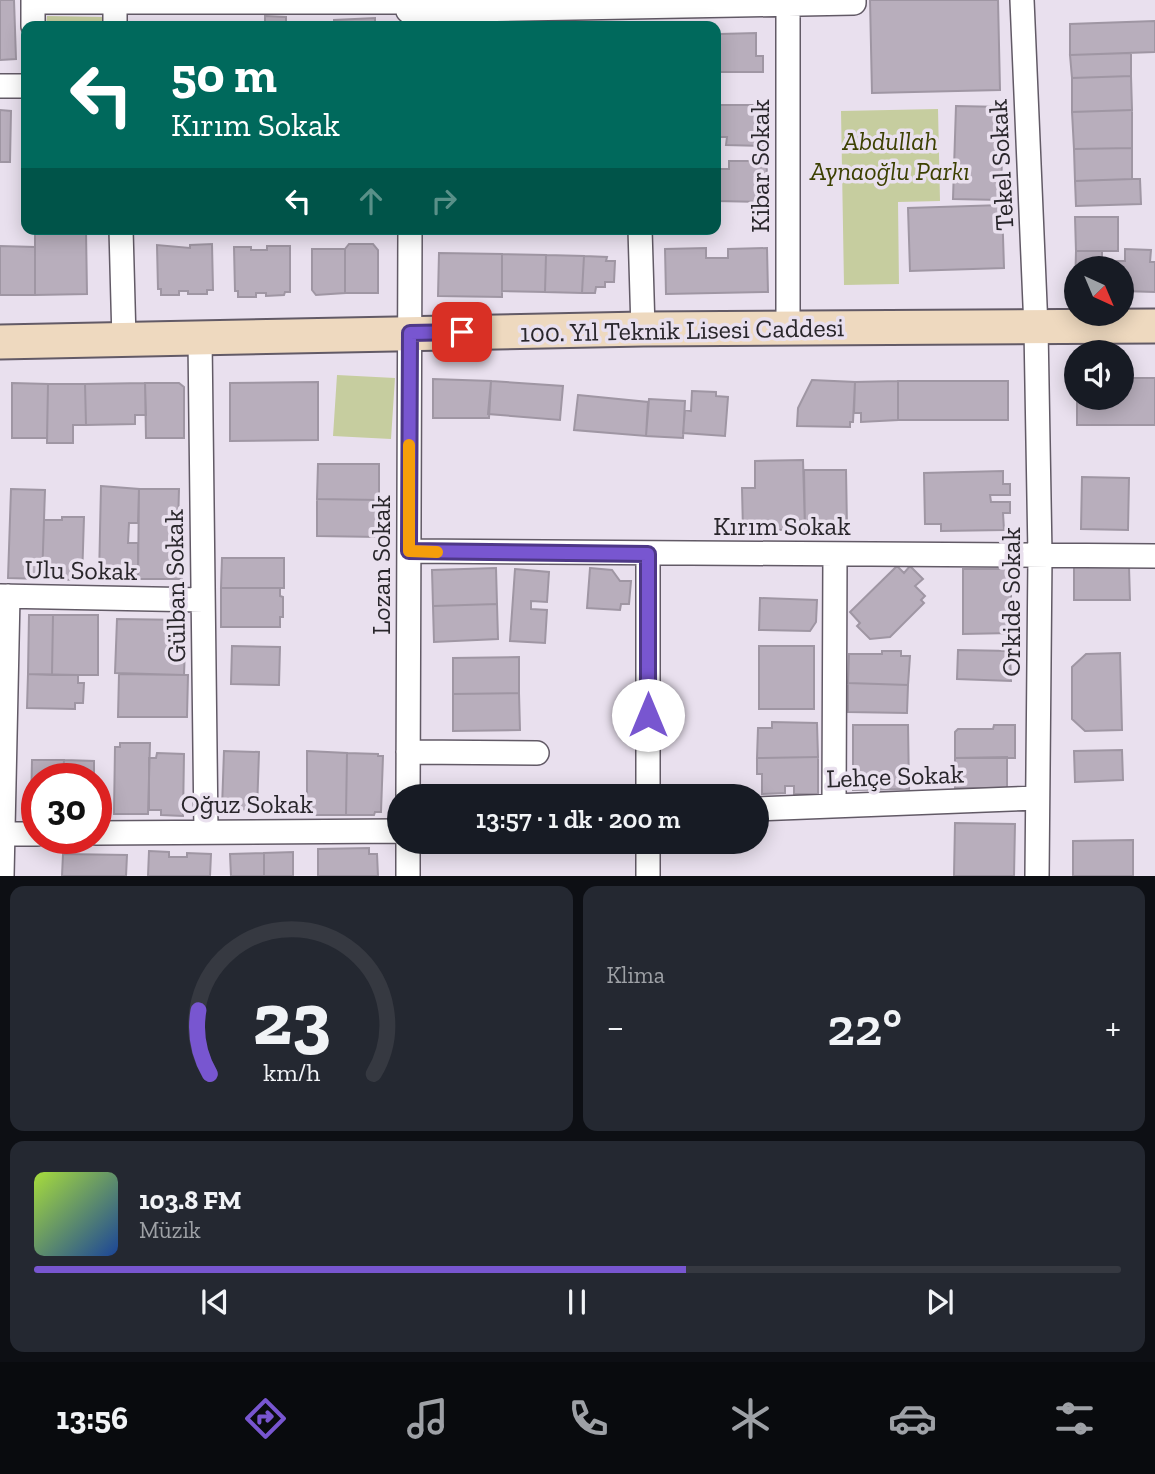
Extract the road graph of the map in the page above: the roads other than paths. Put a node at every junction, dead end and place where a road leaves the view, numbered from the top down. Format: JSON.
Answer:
{"nodes":[{"id":1,"x":1022,"y":0,"type":"edge"},
{"id":2,"x":33,"y":1,"type":"edge"},
{"id":3,"x":854,"y":1,"type":"edge"},
{"id":4,"x":115,"y":2,"type":"junction"},
{"id":5,"x":788,"y":4,"type":"junction"},
{"id":6,"x":408,"y":10,"type":"edge"},
{"id":7,"x":635,"y":16,"type":"edge"},
{"id":8,"x":33,"y":21,"type":"edge"},
{"id":9,"x":115,"y":21,"type":"edge"},
{"id":10,"x":0,"y":86,"type":"edge"},
{"id":11,"x":21,"y":86,"type":"edge"},
{"id":12,"x":121,"y":235,"type":"edge"},
{"id":13,"x":410,"y":235,"type":"edge"},
{"id":14,"x":640,"y":235,"type":"edge"},
{"id":15,"x":1155,"y":326,"type":"edge"},
{"id":16,"x":788,"y":328,"type":"junction"},
{"id":17,"x":1036,"y":328,"type":"junction"},
{"id":18,"x":643,"y":329,"type":"junction"},
{"id":19,"x":410,"y":333,"type":"junction"},
{"id":20,"x":200,"y":339,"type":"junction"},
{"id":21,"x":124,"y":340,"type":"junction"},
{"id":22,"x":0,"y":342,"type":"edge"},
{"id":23,"x":409,"y":551,"type":"junction"},
{"id":24,"x":648,"y":554,"type":"junction"},
{"id":25,"x":835,"y":554,"type":"junction"},
{"id":26,"x":1040,"y":555,"type":"junction"},
{"id":27,"x":1155,"y":556,"type":"edge"},
{"id":28,"x":4,"y":596,"type":"edge"},
{"id":29,"x":203,"y":600,"type":"junction"},
{"id":30,"x":408,"y":752,"type":"junction"},
{"id":31,"x":537,"y":753,"type":"dead end"},
{"id":32,"x":408,"y":784,"type":"edge"},
{"id":33,"x":648,"y":784,"type":"edge"},
{"id":34,"x":1037,"y":798,"type":"junction"},
{"id":35,"x":834,"y":806,"type":"junction"},
{"id":36,"x":769,"y":808,"type":"edge"},
{"id":37,"x":387,"y":831,"type":"edge"},
{"id":38,"x":206,"y":832,"type":"junction"},
{"id":39,"x":112,"y":833,"type":"edge"},
{"id":40,"x":3,"y":834,"type":"junction"},
{"id":41,"x":21,"y":834,"type":"edge"},
{"id":42,"x":408,"y":854,"type":"edge"},
{"id":43,"x":648,"y":854,"type":"edge"},
{"id":44,"x":2,"y":876,"type":"edge"},
{"id":45,"x":408,"y":876,"type":"edge"},
{"id":46,"x":649,"y":876,"type":"edge"},
{"id":47,"x":1037,"y":876,"type":"edge"}],
"edges":[{"from":1,"to":17,"type":"street","name":"Tekel Sokak"},
{"from":2,"to":4,"type":"street"},
{"from":2,"to":8,"type":"street"},
{"from":3,"to":5,"type":"street"},
{"from":4,"to":6,"type":"street"},
{"from":4,"to":9,"type":"street"},
{"from":5,"to":7,"type":"street"},
{"from":5,"to":16,"type":"street","name":"Kibar Sokak"},
{"from":6,"to":7,"type":"street"},
{"from":10,"to":11,"type":"street"},
{"from":12,"to":21,"type":"street"},
{"from":13,"to":19,"type":"street","name":"Lozan Sokak"},
{"from":14,"to":18,"type":"street"},
{"from":15,"to":17,"type":"main road","name":"100. Yıl Teknik Lisesi Caddesi"},
{"from":16,"to":17,"type":"main road","name":"100. Yıl Teknik Lisesi Caddesi"},
{"from":16,"to":18,"type":"main road","name":"100. Yıl Teknik Lisesi Caddesi"},
{"from":17,"to":26,"type":"street","name":"Orkide Sokak"},
{"from":18,"to":19,"type":"main road","name":"100. Yıl Teknik Lisesi Caddesi"},
{"from":19,"to":20,"type":"main road","name":"100. Yıl Teknik Lisesi Caddesi"},
{"from":19,"to":23,"type":"street","name":"Lozan Sokak"},
{"from":20,"to":21,"type":"main road","name":"100. Yıl Teknik Lisesi Caddesi"},
{"from":20,"to":29,"type":"street","name":"Gülban Sokak"},
{"from":21,"to":22,"type":"main road","name":"100. Yıl Teknik Lisesi Caddesi"},
{"from":23,"to":24,"type":"street","name":"Kırım Sokak"},
{"from":23,"to":30,"type":"street","name":"Lozan Sokak"},
{"from":24,"to":25,"type":"street","name":"Kırım Sokak"},
{"from":24,"to":33,"type":"street"},
{"from":25,"to":26,"type":"street","name":"Kırım Sokak"},
{"from":25,"to":35,"type":"street"},
{"from":26,"to":27,"type":"street","name":"Kırım Sokak"},
{"from":26,"to":34,"type":"street","name":"Orkide Sokak"},
{"from":28,"to":29,"type":"street","name":"Ulu Sokak"},
{"from":28,"to":40,"type":"street"},
{"from":29,"to":38,"type":"street","name":"Gülban Sokak"},
{"from":30,"to":31,"type":"street"},
{"from":30,"to":32,"type":"street","name":"Lozan Sokak"},
{"from":34,"to":35,"type":"street","name":"Lehçe Sokak"},
{"from":34,"to":47,"type":"street","name":"Orkide Sokak"},
{"from":35,"to":36,"type":"street","name":"Lehçe Sokak"},
{"from":37,"to":38,"type":"street","name":"Oğuz Sokak"},
{"from":38,"to":39,"type":"street","name":"Oğuz Sokak"},
{"from":40,"to":41,"type":"street"},
{"from":40,"to":44,"type":"street"},
{"from":42,"to":45,"type":"street"},
{"from":43,"to":46,"type":"street"}]}
